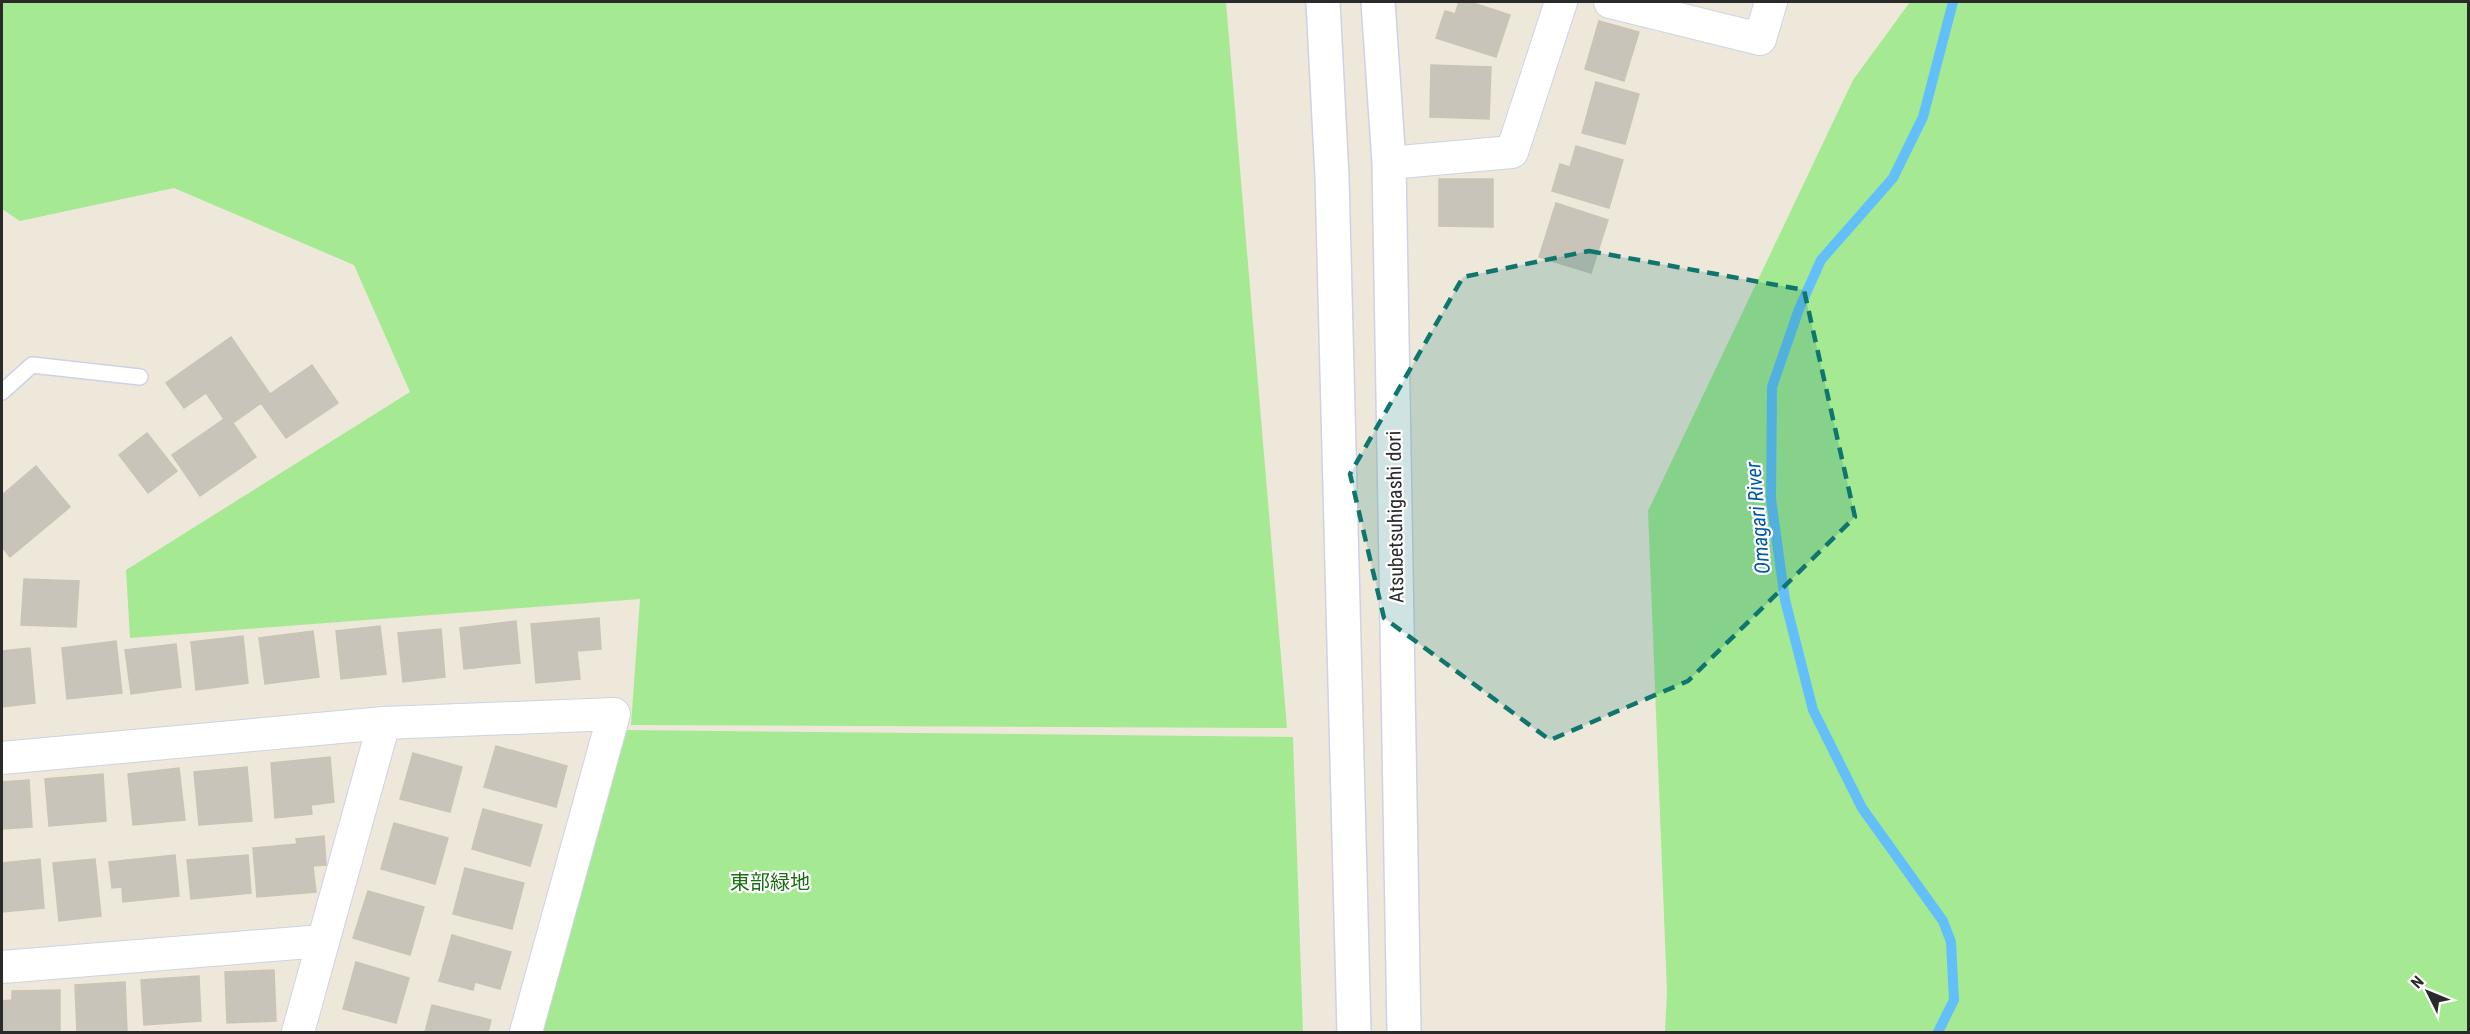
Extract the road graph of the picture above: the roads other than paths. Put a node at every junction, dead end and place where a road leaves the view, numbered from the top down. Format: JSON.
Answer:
{"nodes":[{"id":1,"x":1323,"y":2,"type":"edge"},
{"id":2,"x":1378,"y":2,"type":"edge"},
{"id":3,"x":1561,"y":2,"type":"edge"},
{"id":4,"x":1610,"y":2,"type":"edge"},
{"id":5,"x":1771,"y":2,"type":"edge"},
{"id":6,"x":1389,"y":163,"type":"junction"},
{"id":7,"x":140,"y":377,"type":"dead end"},
{"id":8,"x":2,"y":392,"type":"edge"},
{"id":9,"x":384,"y":723,"type":"junction"},
{"id":10,"x":2,"y":758,"type":"edge"},
{"id":11,"x":322,"y":941,"type":"junction"},
{"id":12,"x":2,"y":967,"type":"edge"},
{"id":13,"x":298,"y":1032,"type":"edge"},
{"id":14,"x":526,"y":1032,"type":"edge"},
{"id":15,"x":1354,"y":1032,"type":"edge"},
{"id":16,"x":1404,"y":1032,"type":"edge"}],
"edges":[{"from":1,"to":15,"type":"street"},
{"from":2,"to":6,"type":"street","name":"Atsubetsuhigashi dori"},
{"from":3,"to":6,"type":"street"},
{"from":4,"to":5,"type":"street"},
{"from":6,"to":16,"type":"street","name":"Atsubetsuhigashi dori"},
{"from":7,"to":8,"type":"lane"},
{"from":9,"to":10,"type":"street"},
{"from":9,"to":11,"type":"street"},
{"from":9,"to":14,"type":"street"},
{"from":11,"to":12,"type":"street"},
{"from":11,"to":13,"type":"street"}]}
